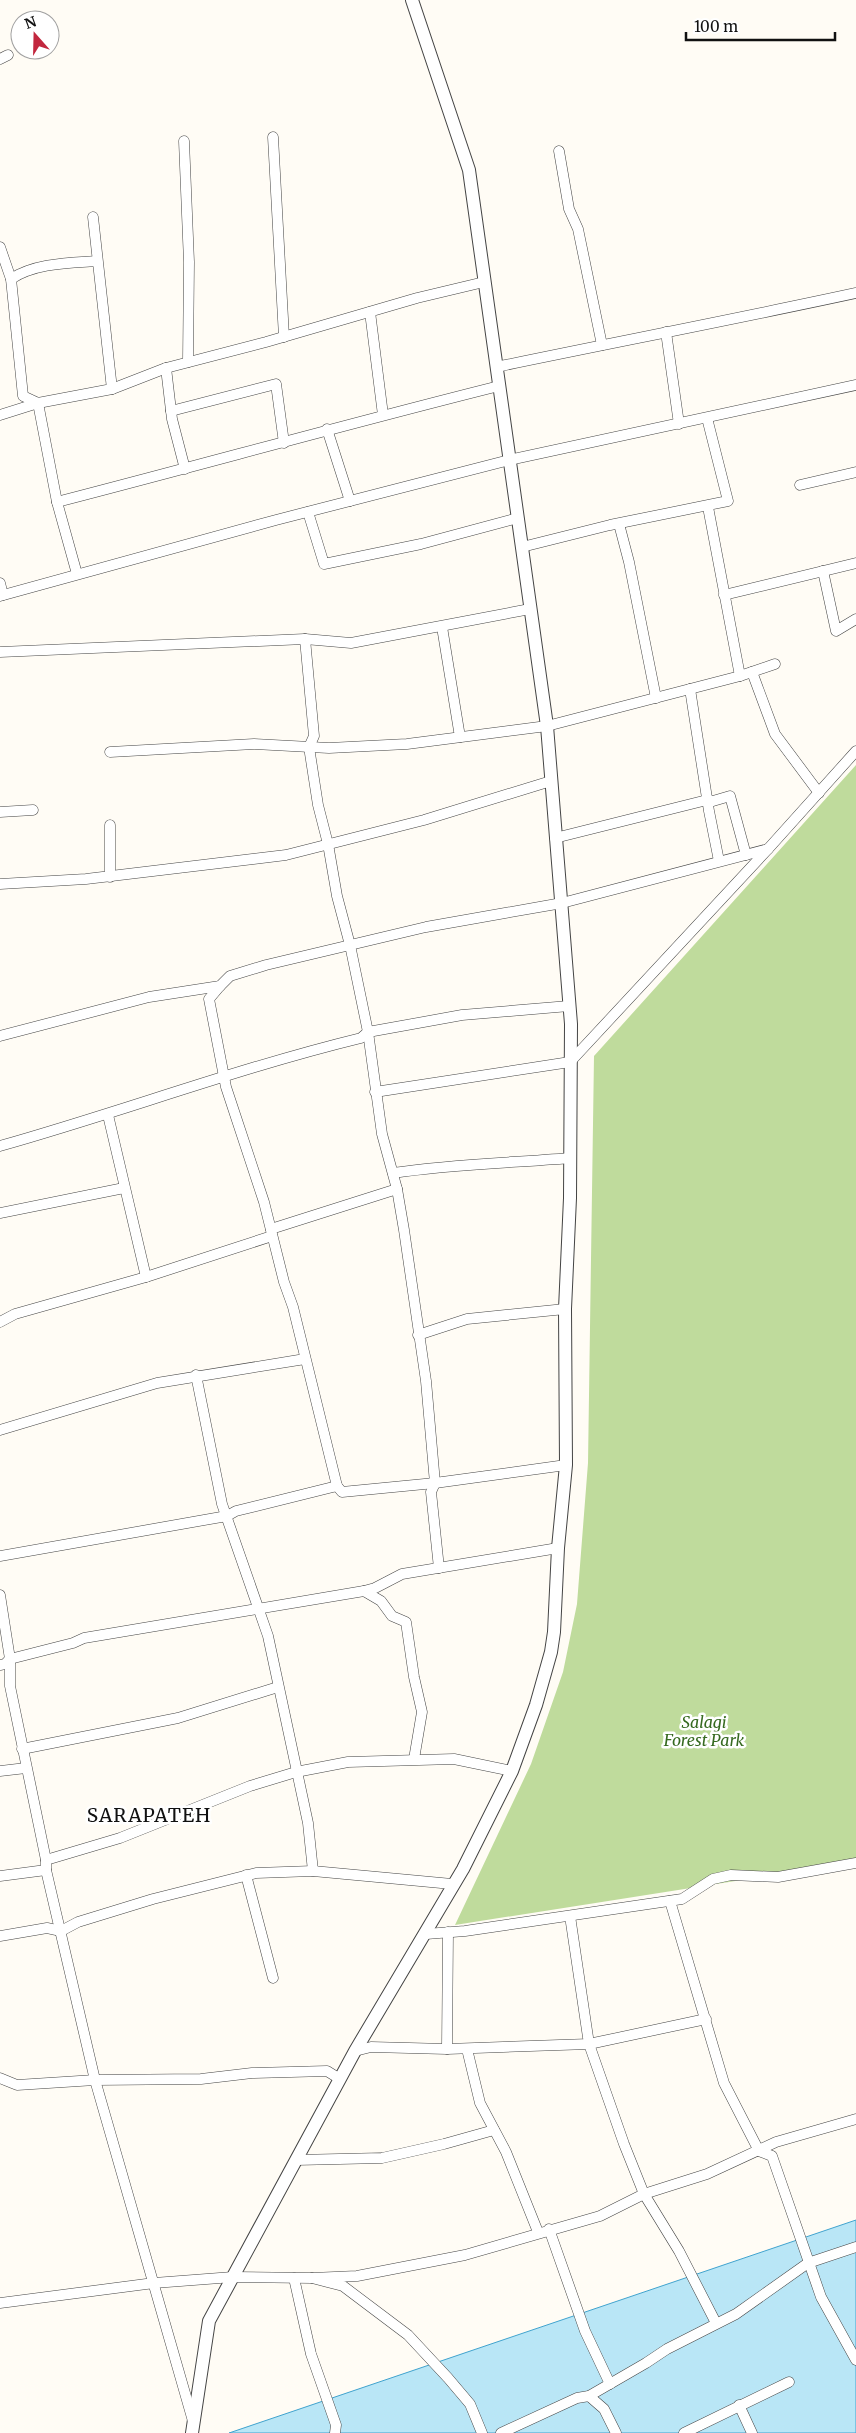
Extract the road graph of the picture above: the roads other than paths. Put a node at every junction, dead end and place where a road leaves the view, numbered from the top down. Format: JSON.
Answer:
{"nodes":[{"id":1,"x":412,"y":0,"type":"edge"},
{"id":2,"x":273,"y":137,"type":"dead end"},
{"id":3,"x":184,"y":141,"type":"dead end"},
{"id":4,"x":559,"y":151,"type":"dead end"},
{"id":5,"x":94,"y":217,"type":"dead end"},
{"id":6,"x":0,"y":246,"type":"edge"},
{"id":7,"x":97,"y":261,"type":"junction"},
{"id":8,"x":3,"y":263,"type":"edge"},
{"id":9,"x":11,"y":279,"type":"junction"},
{"id":10,"x":484,"y":282,"type":"junction"},
{"id":11,"x":856,"y":293,"type":"edge"},
{"id":12,"x":370,"y":312,"type":"junction"},
{"id":13,"x":666,"y":332,"type":"junction"},
{"id":14,"x":284,"y":337,"type":"junction"},
{"id":15,"x":602,"y":345,"type":"junction"},
{"id":16,"x":188,"y":362,"type":"junction"},
{"id":17,"x":496,"y":367,"type":"junction"},
{"id":18,"x":166,"y":368,"type":"junction"},
{"id":19,"x":856,"y":385,"type":"edge"},
{"id":20,"x":499,"y":386,"type":"junction"},
{"id":21,"x":112,"y":389,"type":"junction"},
{"id":22,"x":38,"y":403,"type":"junction"},
{"id":23,"x":172,"y":410,"type":"junction"},
{"id":24,"x":0,"y":414,"type":"edge"},
{"id":25,"x":383,"y":415,"type":"junction"},
{"id":26,"x":707,"y":418,"type":"junction"},
{"id":27,"x":679,"y":424,"type":"junction"},
{"id":28,"x":327,"y":429,"type":"junction"},
{"id":29,"x":284,"y":443,"type":"junction"},
{"id":30,"x":509,"y":460,"type":"junction"},
{"id":31,"x":185,"y":469,"type":"junction"},
{"id":32,"x":856,"y":472,"type":"edge"},
{"id":33,"x":800,"y":485,"type":"dead end"},
{"id":34,"x":350,"y":501,"type":"junction"},
{"id":35,"x":57,"y":502,"type":"junction"},
{"id":36,"x":708,"y":507,"type":"junction"},
{"id":37,"x":308,"y":512,"type":"junction"},
{"id":38,"x":518,"y":518,"type":"junction"},
{"id":39,"x":620,"y":524,"type":"junction"},
{"id":40,"x":522,"y":547,"type":"junction"},
{"id":41,"x":856,"y":564,"type":"edge"},
{"id":42,"x":823,"y":571,"type":"junction"},
{"id":43,"x":77,"y":574,"type":"junction"},
{"id":44,"x":0,"y":583,"type":"edge"},
{"id":45,"x":724,"y":594,"type":"junction"},
{"id":46,"x":2,"y":595,"type":"edge"},
{"id":47,"x":530,"y":609,"type":"junction"},
{"id":48,"x":856,"y":619,"type":"edge"},
{"id":49,"x":442,"y":627,"type":"junction"},
{"id":50,"x":305,"y":639,"type":"junction"},
{"id":51,"x":0,"y":652,"type":"edge"},
{"id":52,"x":775,"y":664,"type":"dead end"},
{"id":53,"x":752,"y":672,"type":"junction"},
{"id":54,"x":740,"y":676,"type":"junction"},
{"id":55,"x":690,"y":689,"type":"junction"},
{"id":56,"x":656,"y":698,"type":"junction"},
{"id":57,"x":547,"y":726,"type":"junction"},
{"id":58,"x":460,"y":737,"type":"junction"},
{"id":59,"x":309,"y":747,"type":"junction"},
{"id":60,"x":856,"y":751,"type":"edge"},
{"id":61,"x":110,"y":752,"type":"dead end"},
{"id":62,"x":551,"y":781,"type":"junction"},
{"id":63,"x":818,"y":793,"type":"junction"},
{"id":64,"x":707,"y":800,"type":"junction"},
{"id":65,"x":32,"y":810,"type":"dead end"},
{"id":66,"x":0,"y":812,"type":"edge"},
{"id":67,"x":110,"y":826,"type":"dead end"},
{"id":68,"x":555,"y":838,"type":"junction"},
{"id":69,"x":328,"y":844,"type":"junction"},
{"id":70,"x":768,"y":849,"type":"junction"},
{"id":71,"x":746,"y":855,"type":"junction"},
{"id":72,"x":719,"y":861,"type":"junction"},
{"id":73,"x":110,"y":877,"type":"junction"},
{"id":74,"x":0,"y":884,"type":"edge"},
{"id":75,"x":562,"y":903,"type":"junction"},
{"id":76,"x":350,"y":945,"type":"junction"},
{"id":77,"x":220,"y":986,"type":"junction"},
{"id":78,"x":570,"y":1006,"type":"junction"},
{"id":79,"x":368,"y":1032,"type":"junction"},
{"id":80,"x":0,"y":1036,"type":"edge"},
{"id":81,"x":570,"y":1062,"type":"junction"},
{"id":82,"x":225,"y":1075,"type":"junction"},
{"id":83,"x":375,"y":1092,"type":"junction"},
{"id":84,"x":108,"y":1115,"type":"junction"},
{"id":85,"x":0,"y":1146,"type":"edge"},
{"id":86,"x":570,"y":1158,"type":"junction"},
{"id":87,"x":393,"y":1173,"type":"junction"},
{"id":88,"x":124,"y":1188,"type":"junction"},
{"id":89,"x":397,"y":1189,"type":"junction"},
{"id":90,"x":0,"y":1213,"type":"edge"},
{"id":91,"x":272,"y":1232,"type":"junction"},
{"id":92,"x":146,"y":1277,"type":"junction"},
{"id":93,"x":565,"y":1309,"type":"junction"},
{"id":94,"x":0,"y":1322,"type":"edge"},
{"id":95,"x":418,"y":1335,"type":"junction"},
{"id":96,"x":305,"y":1358,"type":"junction"},
{"id":97,"x":196,"y":1375,"type":"junction"},
{"id":98,"x":0,"y":1430,"type":"edge"},
{"id":99,"x":566,"y":1465,"type":"junction"},
{"id":100,"x":435,"y":1483,"type":"junction"},
{"id":101,"x":337,"y":1486,"type":"junction"},
{"id":102,"x":227,"y":1516,"type":"junction"},
{"id":103,"x":558,"y":1548,"type":"junction"},
{"id":104,"x":0,"y":1556,"type":"edge"},
{"id":105,"x":439,"y":1568,"type":"junction"},
{"id":106,"x":364,"y":1591,"type":"junction"},
{"id":107,"x":0,"y":1602,"type":"edge"},
{"id":108,"x":257,"y":1608,"type":"junction"},
{"id":109,"x":10,"y":1659,"type":"junction"},
{"id":110,"x":0,"y":1666,"type":"edge"},
{"id":111,"x":278,"y":1687,"type":"junction"},
{"id":112,"x":22,"y":1749,"type":"junction"},
{"id":113,"x":414,"y":1759,"type":"junction"},
{"id":114,"x":26,"y":1768,"type":"junction"},
{"id":115,"x":512,"y":1771,"type":"junction"},
{"id":116,"x":0,"y":1772,"type":"edge"},
{"id":117,"x":296,"y":1772,"type":"junction"},
{"id":118,"x":856,"y":1863,"type":"edge"},
{"id":119,"x":46,"y":1865,"type":"junction"},
{"id":120,"x":313,"y":1871,"type":"junction"},
{"id":121,"x":246,"y":1875,"type":"junction"},
{"id":122,"x":0,"y":1876,"type":"edge"},
{"id":123,"x":452,"y":1884,"type":"junction"},
{"id":124,"x":670,"y":1901,"type":"junction"},
{"id":125,"x":570,"y":1916,"type":"junction"},
{"id":126,"x":61,"y":1931,"type":"junction"},
{"id":127,"x":448,"y":1932,"type":"junction"},
{"id":128,"x":426,"y":1934,"type":"junction"},
{"id":129,"x":0,"y":1936,"type":"edge"},
{"id":130,"x":273,"y":1978,"type":"dead end"},
{"id":131,"x":706,"y":2019,"type":"junction"},
{"id":132,"x":589,"y":2044,"type":"junction"},
{"id":133,"x":447,"y":2049,"type":"junction"},
{"id":134,"x":467,"y":2049,"type":"junction"},
{"id":135,"x":355,"y":2051,"type":"junction"},
{"id":136,"x":0,"y":2078,"type":"edge"},
{"id":137,"x":340,"y":2079,"type":"junction"},
{"id":138,"x":95,"y":2080,"type":"junction"},
{"id":139,"x":856,"y":2119,"type":"edge"},
{"id":140,"x":494,"y":2130,"type":"junction"},
{"id":141,"x":760,"y":2151,"type":"junction"},
{"id":142,"x":296,"y":2160,"type":"junction"},
{"id":143,"x":644,"y":2194,"type":"junction"},
{"id":144,"x":549,"y":2229,"type":"junction"},
{"id":145,"x":538,"y":2232,"type":"junction"},
{"id":146,"x":856,"y":2247,"type":"edge"},
{"id":147,"x":808,"y":2263,"type":"junction"},
{"id":148,"x":233,"y":2277,"type":"junction"},
{"id":149,"x":294,"y":2278,"type":"junction"},
{"id":150,"x":312,"y":2278,"type":"junction"},
{"id":151,"x":154,"y":2283,"type":"junction"},
{"id":152,"x":0,"y":2303,"type":"edge"},
{"id":153,"x":716,"y":2323,"type":"junction"},
{"id":154,"x":856,"y":2360,"type":"edge"},
{"id":155,"x":789,"y":2382,"type":"dead end"},
{"id":156,"x":610,"y":2384,"type":"junction"},
{"id":157,"x":589,"y":2396,"type":"junction"},
{"id":158,"x":739,"y":2405,"type":"junction"},
{"id":159,"x":193,"y":2429,"type":"edge"},
{"id":160,"x":336,"y":2433,"type":"edge"},
{"id":161,"x":482,"y":2433,"type":"edge"},
{"id":162,"x":501,"y":2433,"type":"edge"},
{"id":163,"x":616,"y":2433,"type":"edge"},
{"id":164,"x":684,"y":2433,"type":"edge"},
{"id":165,"x":752,"y":2433,"type":"edge"}],
"edges":[{"from":1,"to":10,"type":"street"},
{"from":2,"to":14,"type":"street"},
{"from":3,"to":16,"type":"street"},
{"from":4,"to":15,"type":"street"},
{"from":5,"to":7,"type":"street"},
{"from":6,"to":8,"type":"street"},
{"from":7,"to":9,"type":"street"},
{"from":7,"to":21,"type":"street"},
{"from":8,"to":9,"type":"street"},
{"from":9,"to":22,"type":"street"},
{"from":10,"to":12,"type":"street"},
{"from":10,"to":17,"type":"street"},
{"from":11,"to":13,"type":"street"},
{"from":12,"to":14,"type":"street"},
{"from":12,"to":25,"type":"street"},
{"from":13,"to":15,"type":"street"},
{"from":13,"to":27,"type":"street"},
{"from":14,"to":16,"type":"street"},
{"from":15,"to":17,"type":"street"},
{"from":16,"to":18,"type":"street"},
{"from":17,"to":20,"type":"street"},
{"from":18,"to":21,"type":"street"},
{"from":18,"to":23,"type":"street"},
{"from":19,"to":26,"type":"street"},
{"from":20,"to":25,"type":"street"},
{"from":20,"to":30,"type":"street"},
{"from":21,"to":22,"type":"street"},
{"from":22,"to":24,"type":"street"},
{"from":22,"to":35,"type":"street"},
{"from":23,"to":29,"type":"street"},
{"from":23,"to":31,"type":"street"},
{"from":25,"to":28,"type":"street"},
{"from":26,"to":27,"type":"street"},
{"from":26,"to":36,"type":"street"},
{"from":27,"to":30,"type":"street"},
{"from":28,"to":29,"type":"street"},
{"from":28,"to":34,"type":"street"},
{"from":29,"to":31,"type":"street"},
{"from":30,"to":34,"type":"street"},
{"from":30,"to":38,"type":"street"},
{"from":31,"to":35,"type":"street"},
{"from":32,"to":33,"type":"street"},
{"from":34,"to":37,"type":"street"},
{"from":35,"to":43,"type":"street"},
{"from":36,"to":39,"type":"street"},
{"from":36,"to":45,"type":"street"},
{"from":37,"to":38,"type":"street"},
{"from":37,"to":43,"type":"street"},
{"from":38,"to":40,"type":"street"},
{"from":39,"to":40,"type":"street"},
{"from":39,"to":56,"type":"street"},
{"from":40,"to":47,"type":"street"},
{"from":41,"to":42,"type":"street"},
{"from":42,"to":45,"type":"street"},
{"from":42,"to":48,"type":"street"},
{"from":43,"to":46,"type":"street"},
{"from":44,"to":46,"type":"street"},
{"from":45,"to":54,"type":"street"},
{"from":47,"to":49,"type":"street"},
{"from":47,"to":57,"type":"street"},
{"from":49,"to":50,"type":"street"},
{"from":49,"to":58,"type":"street"},
{"from":50,"to":51,"type":"street"},
{"from":50,"to":59,"type":"street"},
{"from":52,"to":53,"type":"street"},
{"from":53,"to":54,"type":"street"},
{"from":53,"to":63,"type":"street"},
{"from":54,"to":55,"type":"street"},
{"from":55,"to":56,"type":"street"},
{"from":55,"to":64,"type":"street"},
{"from":56,"to":57,"type":"street"},
{"from":57,"to":58,"type":"street"},
{"from":57,"to":62,"type":"street"},
{"from":58,"to":59,"type":"street"},
{"from":59,"to":61,"type":"street"},
{"from":59,"to":69,"type":"street"},
{"from":60,"to":63,"type":"street"},
{"from":62,"to":68,"type":"street"},
{"from":62,"to":69,"type":"street"},
{"from":63,"to":70,"type":"street"},
{"from":64,"to":68,"type":"street"},
{"from":64,"to":71,"type":"street"},
{"from":64,"to":72,"type":"street"},
{"from":65,"to":66,"type":"street"},
{"from":67,"to":73,"type":"street"},
{"from":68,"to":75,"type":"street"},
{"from":69,"to":73,"type":"street"},
{"from":69,"to":76,"type":"street"},
{"from":70,"to":71,"type":"street"},
{"from":70,"to":81,"type":"street"},
{"from":71,"to":72,"type":"street"},
{"from":72,"to":75,"type":"street"},
{"from":73,"to":74,"type":"street"},
{"from":75,"to":76,"type":"street"},
{"from":75,"to":78,"type":"street"},
{"from":76,"to":77,"type":"street"},
{"from":76,"to":79,"type":"street"},
{"from":77,"to":80,"type":"street"},
{"from":77,"to":82,"type":"street"},
{"from":78,"to":79,"type":"street"},
{"from":78,"to":81,"type":"street"},
{"from":79,"to":82,"type":"street"},
{"from":79,"to":83,"type":"street"},
{"from":81,"to":83,"type":"street"},
{"from":81,"to":86,"type":"street"},
{"from":82,"to":84,"type":"street"},
{"from":82,"to":91,"type":"street"},
{"from":83,"to":87,"type":"street"},
{"from":84,"to":85,"type":"street"},
{"from":84,"to":88,"type":"street"},
{"from":86,"to":87,"type":"street"},
{"from":86,"to":93,"type":"street"},
{"from":87,"to":89,"type":"street"},
{"from":88,"to":90,"type":"street"},
{"from":88,"to":92,"type":"street"},
{"from":89,"to":91,"type":"street"},
{"from":89,"to":95,"type":"street"},
{"from":91,"to":92,"type":"street"},
{"from":91,"to":96,"type":"street"},
{"from":92,"to":94,"type":"street"},
{"from":93,"to":95,"type":"street"},
{"from":93,"to":99,"type":"street"},
{"from":95,"to":100,"type":"street"},
{"from":96,"to":97,"type":"street"},
{"from":96,"to":101,"type":"street"},
{"from":97,"to":98,"type":"street"},
{"from":97,"to":102,"type":"street"},
{"from":99,"to":100,"type":"street"},
{"from":99,"to":103,"type":"street"},
{"from":100,"to":101,"type":"street"},
{"from":100,"to":105,"type":"street"},
{"from":101,"to":102,"type":"street"},
{"from":102,"to":104,"type":"street"},
{"from":102,"to":108,"type":"street"},
{"from":103,"to":105,"type":"street"},
{"from":103,"to":115,"type":"street"},
{"from":105,"to":106,"type":"street"},
{"from":106,"to":108,"type":"street"},
{"from":106,"to":113,"type":"street"},
{"from":107,"to":109,"type":"street"},
{"from":108,"to":109,"type":"street"},
{"from":108,"to":111,"type":"street"},
{"from":109,"to":110,"type":"street"},
{"from":109,"to":112,"type":"street"},
{"from":111,"to":112,"type":"street"},
{"from":111,"to":117,"type":"street"},
{"from":112,"to":114,"type":"street"},
{"from":113,"to":115,"type":"street"},
{"from":113,"to":117,"type":"street"},
{"from":114,"to":116,"type":"street"},
{"from":114,"to":119,"type":"street"},
{"from":115,"to":123,"type":"street"},
{"from":117,"to":119,"type":"street"},
{"from":117,"to":120,"type":"street"},
{"from":118,"to":124,"type":"street"},
{"from":119,"to":122,"type":"street"},
{"from":119,"to":126,"type":"street"},
{"from":120,"to":121,"type":"street"},
{"from":120,"to":123,"type":"street"},
{"from":121,"to":126,"type":"street"},
{"from":121,"to":130,"type":"street"},
{"from":123,"to":128,"type":"street"},
{"from":124,"to":125,"type":"street"},
{"from":124,"to":131,"type":"street"},
{"from":125,"to":127,"type":"street"},
{"from":125,"to":132,"type":"street"},
{"from":126,"to":129,"type":"street"},
{"from":126,"to":138,"type":"street"},
{"from":127,"to":128,"type":"street"},
{"from":127,"to":133,"type":"street"},
{"from":128,"to":135,"type":"street"},
{"from":131,"to":132,"type":"street"},
{"from":131,"to":141,"type":"street"},
{"from":132,"to":134,"type":"street"},
{"from":132,"to":143,"type":"street"},
{"from":133,"to":134,"type":"street"},
{"from":133,"to":135,"type":"street"},
{"from":134,"to":140,"type":"street"},
{"from":135,"to":137,"type":"street"},
{"from":136,"to":138,"type":"street"},
{"from":137,"to":138,"type":"street"},
{"from":137,"to":142,"type":"street"},
{"from":138,"to":151,"type":"street"},
{"from":139,"to":141,"type":"street"},
{"from":140,"to":142,"type":"street"},
{"from":140,"to":145,"type":"street"},
{"from":141,"to":143,"type":"street"},
{"from":141,"to":147,"type":"street"},
{"from":142,"to":148,"type":"street"},
{"from":143,"to":144,"type":"street"},
{"from":143,"to":153,"type":"street"},
{"from":144,"to":145,"type":"street"},
{"from":144,"to":156,"type":"street"},
{"from":145,"to":150,"type":"street"},
{"from":146,"to":147,"type":"street"},
{"from":147,"to":153,"type":"street"},
{"from":147,"to":154,"type":"street"},
{"from":148,"to":149,"type":"street"},
{"from":148,"to":151,"type":"street"},
{"from":148,"to":159,"type":"street"},
{"from":149,"to":150,"type":"street"},
{"from":149,"to":160,"type":"street"},
{"from":150,"to":161,"type":"street"},
{"from":151,"to":152,"type":"street"},
{"from":151,"to":159,"type":"street"},
{"from":153,"to":156,"type":"street"},
{"from":155,"to":158,"type":"street"},
{"from":156,"to":157,"type":"street"},
{"from":157,"to":162,"type":"street"},
{"from":157,"to":163,"type":"street"},
{"from":158,"to":164,"type":"street"},
{"from":158,"to":165,"type":"street"}]}
